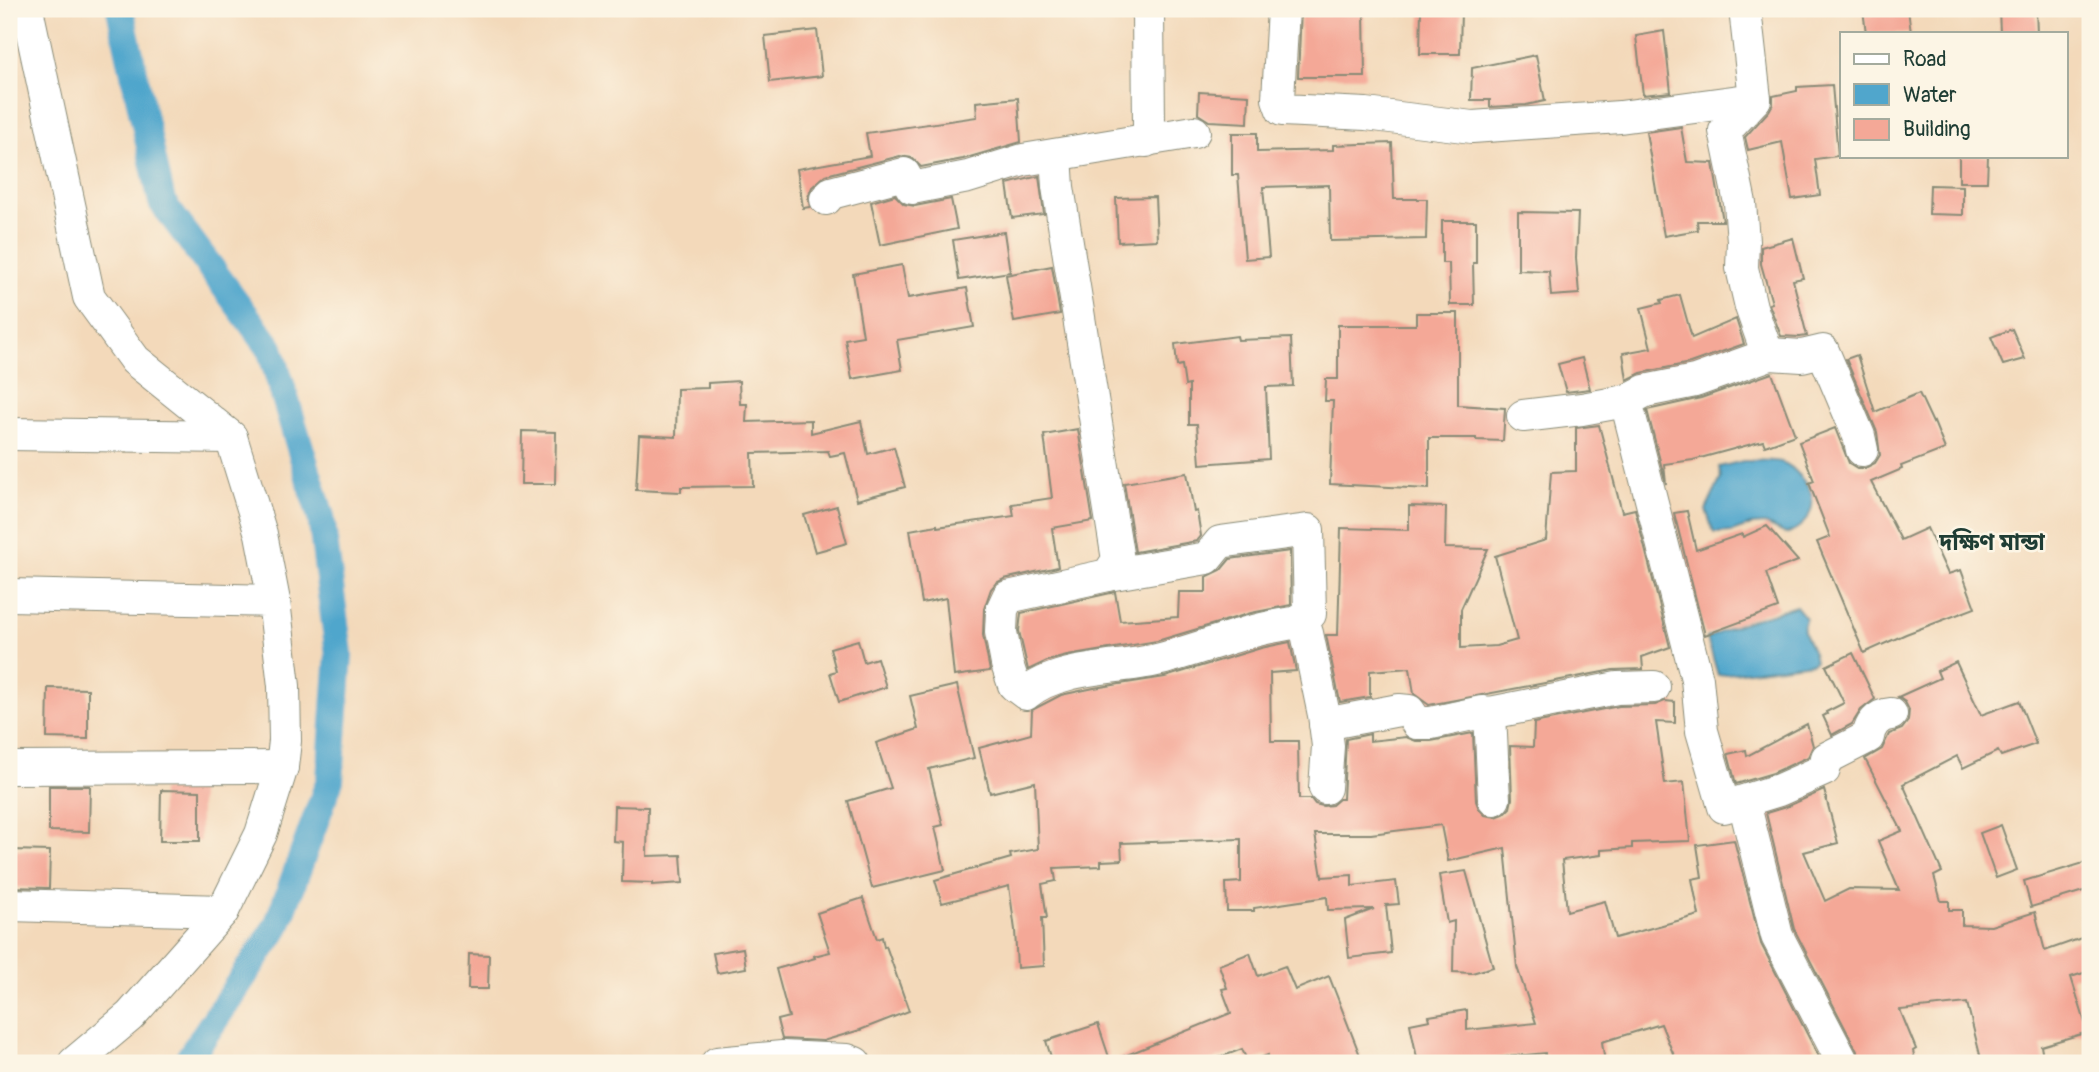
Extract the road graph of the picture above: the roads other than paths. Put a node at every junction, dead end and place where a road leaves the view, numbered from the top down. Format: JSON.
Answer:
{"nodes":[{"id":1,"x":27,"y":9,"type":"edge"},
{"id":2,"x":1148,"y":9,"type":"edge"},
{"id":3,"x":1283,"y":9,"type":"edge"},
{"id":4,"x":1745,"y":9,"type":"edge"},
{"id":5,"x":1755,"y":99,"type":"junction"},
{"id":6,"x":1194,"y":132,"type":"dead end"},
{"id":7,"x":1146,"y":141,"type":"junction"},
{"id":8,"x":1056,"y":155,"type":"junction"},
{"id":9,"x":826,"y":199,"type":"dead end"},
{"id":10,"x":1770,"y":354,"type":"junction"},
{"id":11,"x":1626,"y":401,"type":"junction"},
{"id":12,"x":1523,"y":416,"type":"dead end"},
{"id":13,"x":9,"y":435,"type":"edge"},
{"id":14,"x":230,"y":437,"type":"junction"},
{"id":15,"x":1862,"y":450,"type":"dead end"},
{"id":16,"x":1108,"y":575,"type":"junction"},
{"id":17,"x":9,"y":595,"type":"edge"},
{"id":18,"x":274,"y":601,"type":"junction"},
{"id":19,"x":1298,"y":622,"type":"junction"},
{"id":20,"x":1654,"y":687,"type":"dead end"},
{"id":21,"x":1490,"y":713,"type":"junction"},
{"id":22,"x":1891,"y":714,"type":"dead end"},
{"id":23,"x":1325,"y":724,"type":"junction"},
{"id":24,"x":282,"y":767,"type":"junction"},
{"id":25,"x":9,"y":768,"type":"edge"},
{"id":26,"x":1325,"y":788,"type":"dead end"},
{"id":27,"x":1494,"y":799,"type":"dead end"},
{"id":28,"x":1744,"y":802,"type":"junction"},
{"id":29,"x":9,"y":905,"type":"edge"},
{"id":30,"x":223,"y":911,"type":"junction"},
{"id":31,"x":74,"y":1063,"type":"edge"},
{"id":32,"x":717,"y":1063,"type":"edge"},
{"id":33,"x":855,"y":1063,"type":"edge"},
{"id":34,"x":1843,"y":1063,"type":"edge"}],
"edges":[{"from":1,"to":14,"type":"street"},
{"from":2,"to":7,"type":"street"},
{"from":3,"to":5,"type":"street"},
{"from":4,"to":5,"type":"street"},
{"from":5,"to":10,"type":"street"},
{"from":6,"to":7,"type":"street"},
{"from":7,"to":8,"type":"street"},
{"from":8,"to":9,"type":"street"},
{"from":8,"to":16,"type":"street"},
{"from":10,"to":11,"type":"street"},
{"from":10,"to":15,"type":"street"},
{"from":11,"to":12,"type":"street"},
{"from":11,"to":28,"type":"street"},
{"from":13,"to":14,"type":"street"},
{"from":14,"to":18,"type":"street"},
{"from":16,"to":19,"type":"street"},
{"from":16,"to":19,"type":"street"},
{"from":17,"to":18,"type":"street"},
{"from":18,"to":24,"type":"street"},
{"from":19,"to":23,"type":"street"},
{"from":20,"to":21,"type":"street"},
{"from":21,"to":23,"type":"street"},
{"from":21,"to":27,"type":"street"},
{"from":22,"to":28,"type":"street"},
{"from":23,"to":26,"type":"street"},
{"from":24,"to":25,"type":"street"},
{"from":24,"to":30,"type":"street"},
{"from":28,"to":34,"type":"street"},
{"from":29,"to":30,"type":"street"},
{"from":30,"to":31,"type":"street"},
{"from":32,"to":33,"type":"street"}]}
